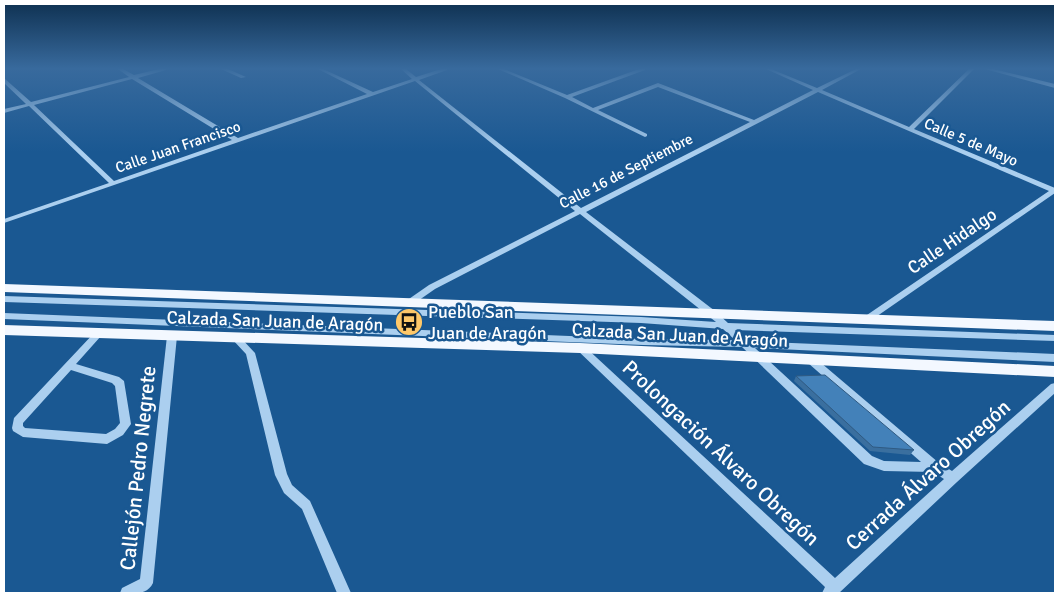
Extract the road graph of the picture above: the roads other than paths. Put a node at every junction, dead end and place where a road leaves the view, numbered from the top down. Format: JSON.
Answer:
{"nodes":[{"id":1,"x":21,"y":97,"type":"edge"},
{"id":2,"x":56,"y":97,"type":"edge"},
{"id":3,"x":165,"y":97,"type":"edge"},
{"id":4,"x":364,"y":97,"type":"edge"},
{"id":5,"x":438,"y":97,"type":"edge"},
{"id":6,"x":568,"y":97,"type":"edge"},
{"id":7,"x":625,"y":97,"type":"edge"},
{"id":8,"x":690,"y":97,"type":"edge"},
{"id":9,"x":804,"y":97,"type":"edge"},
{"id":10,"x":834,"y":97,"type":"edge"},
{"id":11,"x":944,"y":97,"type":"edge"},
{"id":12,"x":28,"y":104,"type":"junction"},
{"id":13,"x":592,"y":110,"type":"junction"},
{"id":14,"x":4,"y":111,"type":"edge"},
{"id":15,"x":754,"y":122,"type":"junction"},
{"id":16,"x":910,"y":130,"type":"junction"},
{"id":17,"x":645,"y":135,"type":"dead end"},
{"id":18,"x":236,"y":140,"type":"junction"},
{"id":19,"x":113,"y":183,"type":"junction"},
{"id":20,"x":1055,"y":191,"type":"edge"},
{"id":21,"x":579,"y":210,"type":"junction"},
{"id":22,"x":4,"y":221,"type":"edge"},
{"id":23,"x":4,"y":288,"type":"edge"},
{"id":24,"x":4,"y":299,"type":"edge"},
{"id":25,"x":409,"y":303,"type":"junction"},
{"id":26,"x":712,"y":313,"type":"junction"},
{"id":27,"x":4,"y":316,"type":"edge"},
{"id":28,"x":868,"y":319,"type":"junction"},
{"id":29,"x":727,"y":326,"type":"junction"},
{"id":30,"x":1055,"y":326,"type":"edge"},
{"id":31,"x":4,"y":330,"type":"edge"},
{"id":32,"x":98,"y":334,"type":"junction"},
{"id":33,"x":172,"y":336,"type":"junction"},
{"id":34,"x":1055,"y":338,"type":"edge"},
{"id":35,"x":237,"y":339,"type":"junction"},
{"id":36,"x":746,"y":344,"type":"junction"},
{"id":37,"x":580,"y":348,"type":"junction"},
{"id":38,"x":760,"y":358,"type":"junction"},
{"id":39,"x":1055,"y":358,"type":"edge"},
{"id":40,"x":811,"y":360,"type":"junction"},
{"id":41,"x":70,"y":366,"type":"junction"},
{"id":42,"x":1055,"y":372,"type":"edge"},
{"id":43,"x":1055,"y":387,"type":"edge"},
{"id":44,"x":935,"y":468,"type":"junction"},
{"id":45,"x":953,"y":478,"type":"junction"},
{"id":46,"x":832,"y":590,"type":"edge"},
{"id":47,"x":127,"y":593,"type":"edge"},
{"id":48,"x":344,"y":593,"type":"edge"}],
"edges":[{"from":1,"to":12,"type":"street"},
{"from":2,"to":12,"type":"street"},
{"from":3,"to":18,"type":"street"},
{"from":4,"to":18,"type":"street","name":"Calle Juan Francisco"},
{"from":5,"to":21,"type":"street"},
{"from":6,"to":13,"type":"street"},
{"from":7,"to":13,"type":"street"},
{"from":8,"to":15,"type":"street"},
{"from":9,"to":15,"type":"street","name":"Calle 16 de Septiembre"},
{"from":10,"to":16,"type":"street","name":"Calle 5 de Mayo"},
{"from":11,"to":16,"type":"street"},
{"from":12,"to":14,"type":"street"},
{"from":12,"to":19,"type":"street"},
{"from":13,"to":17,"type":"street"},
{"from":15,"to":21,"type":"street","name":"Calle 16 de Septiembre"},
{"from":16,"to":20,"type":"street","name":"Calle 5 de Mayo"},
{"from":18,"to":19,"type":"street","name":"Calle Juan Francisco"},
{"from":19,"to":22,"type":"street","name":"Calle Juan Francisco"},
{"from":20,"to":28,"type":"street","name":"Calle Hidalgo"},
{"from":21,"to":25,"type":"street","name":"Calle 16 de Septiembre"},
{"from":21,"to":26,"type":"street"},
{"from":23,"to":25,"type":"main road","name":"Calzada San Juan de Aragón"},
{"from":24,"to":29,"type":"street"},
{"from":25,"to":26,"type":"main road","name":"Calzada San Juan de Aragón"},
{"from":26,"to":28,"type":"main road","name":"Calzada San Juan de Aragón"},
{"from":26,"to":29,"type":"street"},
{"from":27,"to":36,"type":"street"},
{"from":28,"to":30,"type":"main road","name":"Calzada San Juan de Aragón"},
{"from":29,"to":34,"type":"street"},
{"from":29,"to":36,"type":"street"},
{"from":31,"to":32,"type":"main road","name":"Calzada San Juan de Aragón"},
{"from":32,"to":33,"type":"main road","name":"Calzada San Juan de Aragón"},
{"from":32,"to":41,"type":"street"},
{"from":33,"to":35,"type":"main road","name":"Calzada San Juan de Aragón"},
{"from":33,"to":47,"type":"street","name":"Callejón Pedro Negrete"},
{"from":35,"to":37,"type":"main road","name":"Calzada San Juan de Aragón"},
{"from":35,"to":48,"type":"street"},
{"from":36,"to":38,"type":"street"},
{"from":36,"to":39,"type":"street"},
{"from":37,"to":38,"type":"main road","name":"Calzada San Juan de Aragón"},
{"from":37,"to":46,"type":"street","name":"Prolongación Álvaro Obregón"},
{"from":38,"to":40,"type":"main road","name":"Calzada San Juan de Aragón"},
{"from":38,"to":44,"type":"street"},
{"from":40,"to":42,"type":"main road","name":"Calzada San Juan de Aragón"},
{"from":40,"to":44,"type":"street"},
{"from":41,"to":41,"type":"street"},
{"from":43,"to":45,"type":"street","name":"Cerrada Álvaro Obregón"},
{"from":44,"to":45,"type":"street"},
{"from":45,"to":46,"type":"street","name":"Cerrada Álvaro Obregón"}]}
